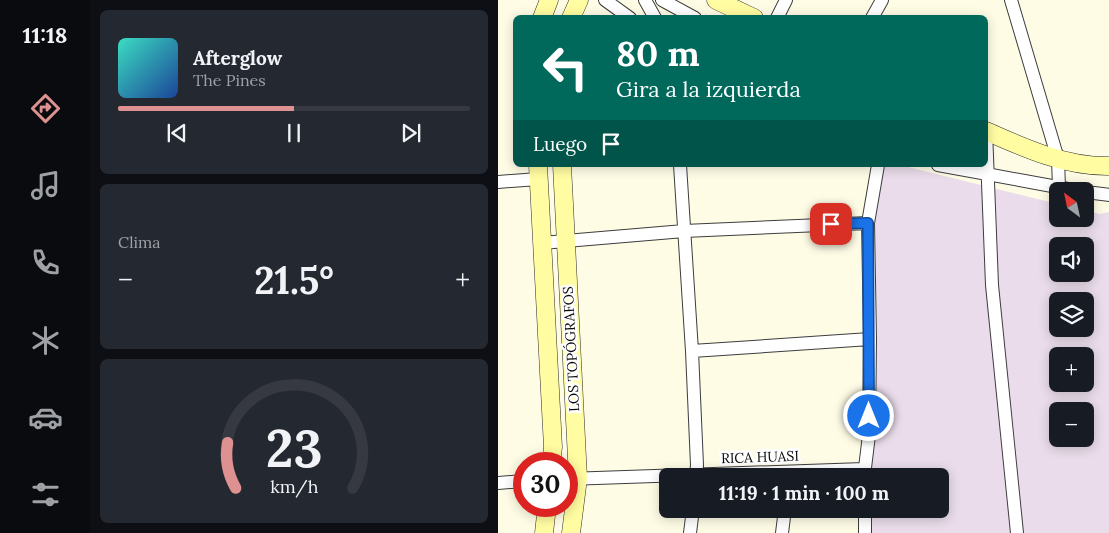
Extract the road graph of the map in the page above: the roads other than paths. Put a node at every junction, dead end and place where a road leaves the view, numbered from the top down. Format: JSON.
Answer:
{"nodes":[{"id":1,"x":549,"y":0,"type":"edge"},
{"id":2,"x":579,"y":0,"type":"edge"},
{"id":3,"x":605,"y":0,"type":"edge"},
{"id":4,"x":645,"y":0,"type":"edge"},
{"id":5,"x":662,"y":0,"type":"edge"},
{"id":6,"x":716,"y":0,"type":"edge"},
{"id":7,"x":786,"y":0,"type":"edge"},
{"id":8,"x":882,"y":0,"type":"edge"},
{"id":9,"x":1011,"y":0,"type":"edge"},
{"id":10,"x":543,"y":15,"type":"edge"},
{"id":11,"x":572,"y":15,"type":"edge"},
{"id":12,"x":626,"y":15,"type":"edge"},
{"id":13,"x":654,"y":15,"type":"edge"},
{"id":14,"x":690,"y":15,"type":"edge"},
{"id":15,"x":748,"y":15,"type":"edge"},
{"id":16,"x":779,"y":15,"type":"edge"},
{"id":17,"x":874,"y":15,"type":"edge"},
{"id":18,"x":988,"y":132,"type":"edge"},
{"id":19,"x":1058,"y":159,"type":"junction"},
{"id":20,"x":1110,"y":166,"type":"edge"},
{"id":21,"x":562,"y":167,"type":"edge"},
{"id":22,"x":680,"y":167,"type":"edge"},
{"id":23,"x":878,"y":167,"type":"edge"},
{"id":24,"x":949,"y":167,"type":"edge"},
{"id":25,"x":975,"y":167,"type":"edge"},
{"id":26,"x":987,"y":167,"type":"edge"},
{"id":27,"x":538,"y":172,"type":"edge"},
{"id":28,"x":987,"y":174,"type":"junction"},
{"id":29,"x":498,"y":182,"type":"edge"},
{"id":30,"x":1059,"y":182,"type":"edge"},
{"id":31,"x":1049,"y":186,"type":"edge"},
{"id":32,"x":1094,"y":193,"type":"edge"},
{"id":33,"x":1110,"y":195,"type":"edge"},
{"id":34,"x":868,"y":223,"type":"junction"},
{"id":35,"x":684,"y":231,"type":"junction"},
{"id":36,"x":566,"y":241,"type":"junction"},
{"id":37,"x":542,"y":243,"type":"junction"},
{"id":38,"x":870,"y":339,"type":"junction"},
{"id":39,"x":692,"y":350,"type":"junction"},
{"id":40,"x":552,"y":452,"type":"edge"},
{"id":41,"x":571,"y":452,"type":"edge"},
{"id":42,"x":697,"y":468,"type":"edge"},
{"id":43,"x":865,"y":468,"type":"edge"},
{"id":44,"x":659,"y":476,"type":"edge"},
{"id":45,"x":578,"y":478,"type":"edge"},
{"id":46,"x":513,"y":482,"type":"edge"},
{"id":47,"x":498,"y":483,"type":"edge"},
{"id":48,"x":546,"y":517,"type":"edge"},
{"id":49,"x":571,"y":517,"type":"edge"},
{"id":50,"x":692,"y":518,"type":"edge"},
{"id":51,"x":784,"y":518,"type":"edge"},
{"id":52,"x":864,"y":518,"type":"edge"},
{"id":53,"x":544,"y":533,"type":"edge"},
{"id":54,"x":571,"y":533,"type":"edge"},
{"id":55,"x":690,"y":533,"type":"edge"},
{"id":56,"x":782,"y":533,"type":"edge"},
{"id":57,"x":865,"y":533,"type":"edge"},
{"id":58,"x":1017,"y":533,"type":"edge"}],
"edges":[{"from":1,"to":10,"type":"main road"},
{"from":2,"to":11,"type":"main road"},
{"from":3,"to":12,"type":"street"},
{"from":4,"to":13,"type":"street"},
{"from":5,"to":14,"type":"street"},
{"from":6,"to":15,"type":"main road"},
{"from":7,"to":16,"type":"street"},
{"from":8,"to":17,"type":"street"},
{"from":9,"to":19,"type":"street"},
{"from":18,"to":19,"type":"main road"},
{"from":19,"to":20,"type":"main road"},
{"from":19,"to":30,"type":"street"},
{"from":21,"to":36,"type":"main road","name":"LOS TOPÓGRAFOS"},
{"from":22,"to":35,"type":"street"},
{"from":23,"to":34,"type":"street"},
{"from":24,"to":28,"type":"street"},
{"from":25,"to":28,"type":"street"},
{"from":26,"to":28,"type":"street"},
{"from":27,"to":29,"type":"street"},
{"from":27,"to":37,"type":"main road","name":"LOS TOPÓGRAFOS"},
{"from":28,"to":31,"type":"street"},
{"from":28,"to":58,"type":"street"},
{"from":32,"to":33,"type":"street"},
{"from":34,"to":35,"type":"street"},
{"from":34,"to":38,"type":"street"},
{"from":35,"to":36,"type":"street"},
{"from":35,"to":39,"type":"street"},
{"from":36,"to":37,"type":"street"},
{"from":36,"to":41,"type":"main road","name":"LOS TOPÓGRAFOS"},
{"from":37,"to":40,"type":"main road","name":"LOS TOPÓGRAFOS"},
{"from":38,"to":39,"type":"street"},
{"from":38,"to":43,"type":"street"},
{"from":39,"to":42,"type":"street"},
{"from":44,"to":45,"type":"street","name":"RICA HUASI"},
{"from":46,"to":47,"type":"street"},
{"from":48,"to":53,"type":"main road"},
{"from":49,"to":54,"type":"main road","name":"LOS TOPÓGRAFOS"},
{"from":50,"to":55,"type":"street"},
{"from":51,"to":56,"type":"street"},
{"from":52,"to":57,"type":"street"}]}
